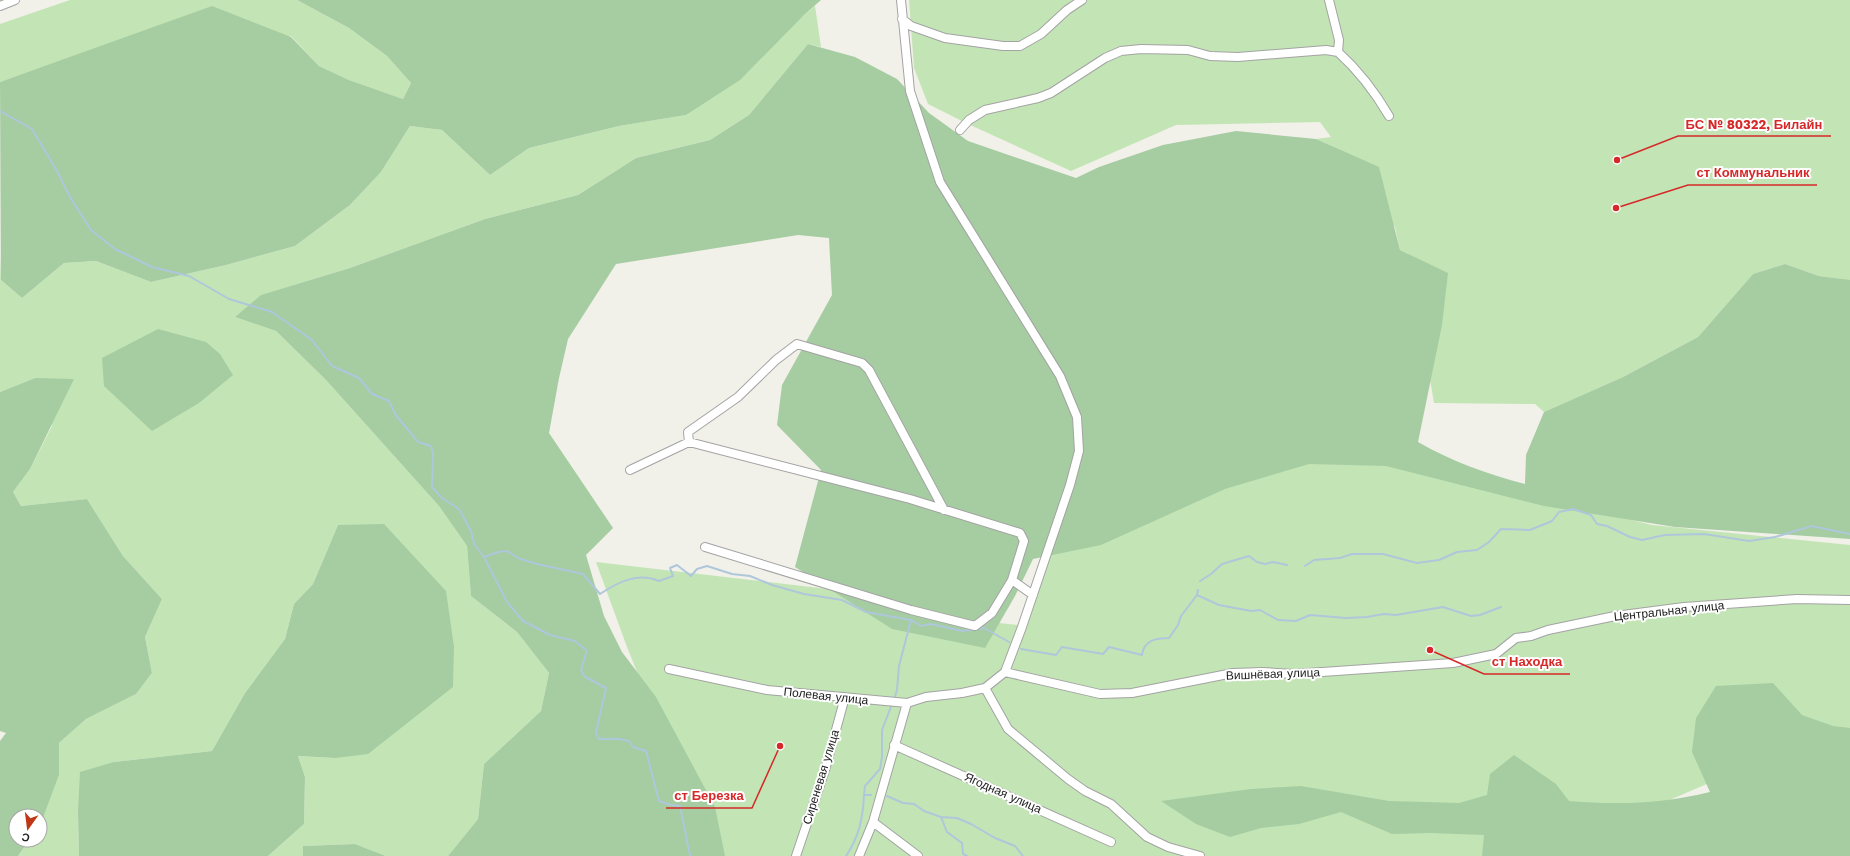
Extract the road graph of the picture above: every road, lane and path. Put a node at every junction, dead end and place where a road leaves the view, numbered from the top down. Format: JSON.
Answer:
{"nodes":[{"id":1,"x":15,"y":0,"type":"edge"},
{"id":2,"x":901,"y":0,"type":"edge"},
{"id":3,"x":1082,"y":0,"type":"edge"},
{"id":4,"x":1329,"y":0,"type":"edge"},
{"id":5,"x":0,"y":6,"type":"edge"},
{"id":6,"x":902,"y":19,"type":"junction"},
{"id":7,"x":1338,"y":52,"type":"junction"},
{"id":8,"x":1389,"y":116,"type":"dead end"},
{"id":9,"x":960,"y":130,"type":"dead end"},
{"id":10,"x":689,"y":442,"type":"junction"},
{"id":11,"x":630,"y":470,"type":"dead end"},
{"id":12,"x":944,"y":510,"type":"junction"},
{"id":13,"x":705,"y":547,"type":"dead end"},
{"id":14,"x":1012,"y":580,"type":"junction"},
{"id":15,"x":1033,"y":595,"type":"junction"},
{"id":16,"x":1850,"y":600,"type":"edge"},
{"id":17,"x":1496,"y":654,"type":"joint"},
{"id":18,"x":669,"y":669,"type":"dead end"},
{"id":19,"x":1004,"y":672,"type":"junction"},
{"id":20,"x":985,"y":688,"type":"junction"},
{"id":21,"x":845,"y":697,"type":"junction"},
{"id":22,"x":903,"y":702,"type":"junction"},
{"id":23,"x":894,"y":745,"type":"junction"},
{"id":24,"x":873,"y":822,"type":"junction"},
{"id":25,"x":1111,"y":842,"type":"dead end"},
{"id":26,"x":796,"y":856,"type":"edge"},
{"id":27,"x":859,"y":856,"type":"edge"},
{"id":28,"x":918,"y":856,"type":"edge"},
{"id":29,"x":1200,"y":856,"type":"edge"}],
"edges":[{"from":1,"to":5,"type":"street"},
{"from":2,"to":6,"type":"street"},
{"from":3,"to":6,"type":"street"},
{"from":4,"to":7,"type":"street"},
{"from":6,"to":15,"type":"street"},
{"from":7,"to":8,"type":"street"},
{"from":7,"to":9,"type":"street"},
{"from":10,"to":11,"type":"street"},
{"from":10,"to":12,"type":"street"},
{"from":10,"to":12,"type":"street"},
{"from":12,"to":14,"type":"street"},
{"from":13,"to":14,"type":"street"},
{"from":14,"to":15,"type":"street"},
{"from":15,"to":19,"type":"street"},
{"from":16,"to":17,"type":"street","name":"Центральная улица"},
{"from":17,"to":19,"type":"street","name":"Вишнёвая улица"},
{"from":18,"to":21,"type":"street","name":"Полевая улица"},
{"from":19,"to":20,"type":"street"},
{"from":20,"to":22,"type":"street","name":"Полевая улица"},
{"from":20,"to":29,"type":"street"},
{"from":21,"to":22,"type":"street","name":"Полевая улица"},
{"from":21,"to":26,"type":"street","name":"Сиреневая улица"},
{"from":22,"to":23,"type":"street"},
{"from":23,"to":24,"type":"street"},
{"from":23,"to":25,"type":"street","name":"Ягодная улица"},
{"from":24,"to":27,"type":"street"},
{"from":24,"to":28,"type":"street"}]}
